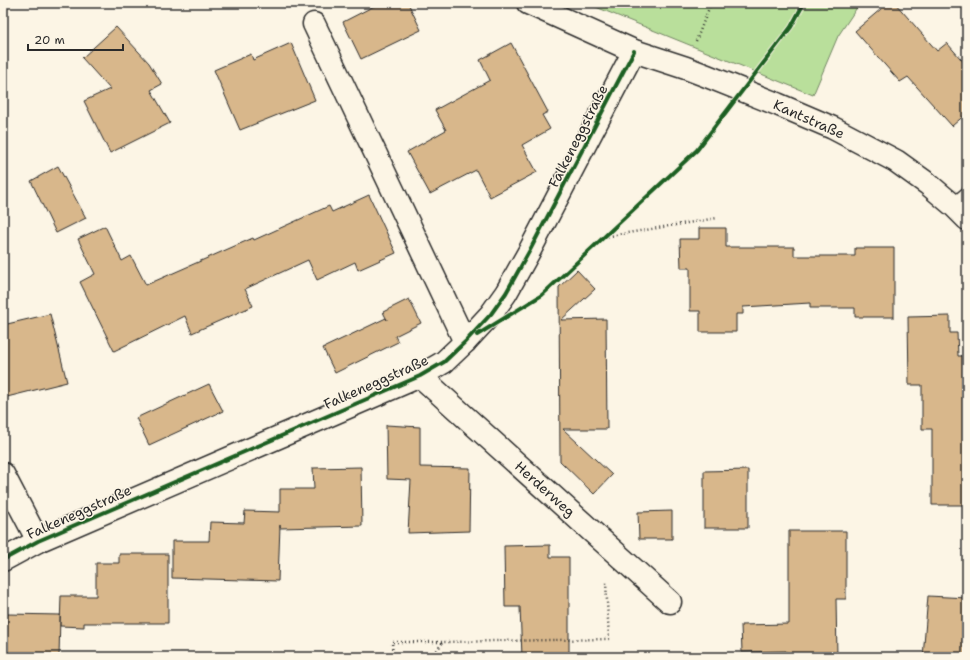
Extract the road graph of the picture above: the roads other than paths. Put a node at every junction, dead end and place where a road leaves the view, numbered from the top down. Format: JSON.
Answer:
{"nodes":[{"id":1,"x":528,"y":3,"type":"edge"},
{"id":2,"x":314,"y":24,"type":"dead end"},
{"id":3,"x":634,"y":51,"type":"junction"},
{"id":4,"x":963,"y":206,"type":"edge"},
{"id":5,"x":465,"y":342,"type":"junction"},
{"id":6,"x":420,"y":376,"type":"junction"},
{"id":7,"x":3,"y":474,"type":"edge"},
{"id":8,"x":38,"y":541,"type":"junction"},
{"id":9,"x":3,"y":560,"type":"edge"},
{"id":10,"x":670,"y":602,"type":"dead end"}],
"edges":[{"from":1,"to":3,"type":"street","name":"Kantstraße"},
{"from":2,"to":5,"type":"street"},
{"from":3,"to":4,"type":"street","name":"Kantstraße"},
{"from":3,"to":5,"type":"street","name":"Falkeneggstraße"},
{"from":5,"to":6,"type":"street","name":"Falkeneggstraße"},
{"from":6,"to":8,"type":"street","name":"Falkeneggstraße"},
{"from":6,"to":10,"type":"street","name":"Herderweg"},
{"from":7,"to":8,"type":"street"},
{"from":8,"to":9,"type":"street","name":"Falkeneggstraße"}]}
